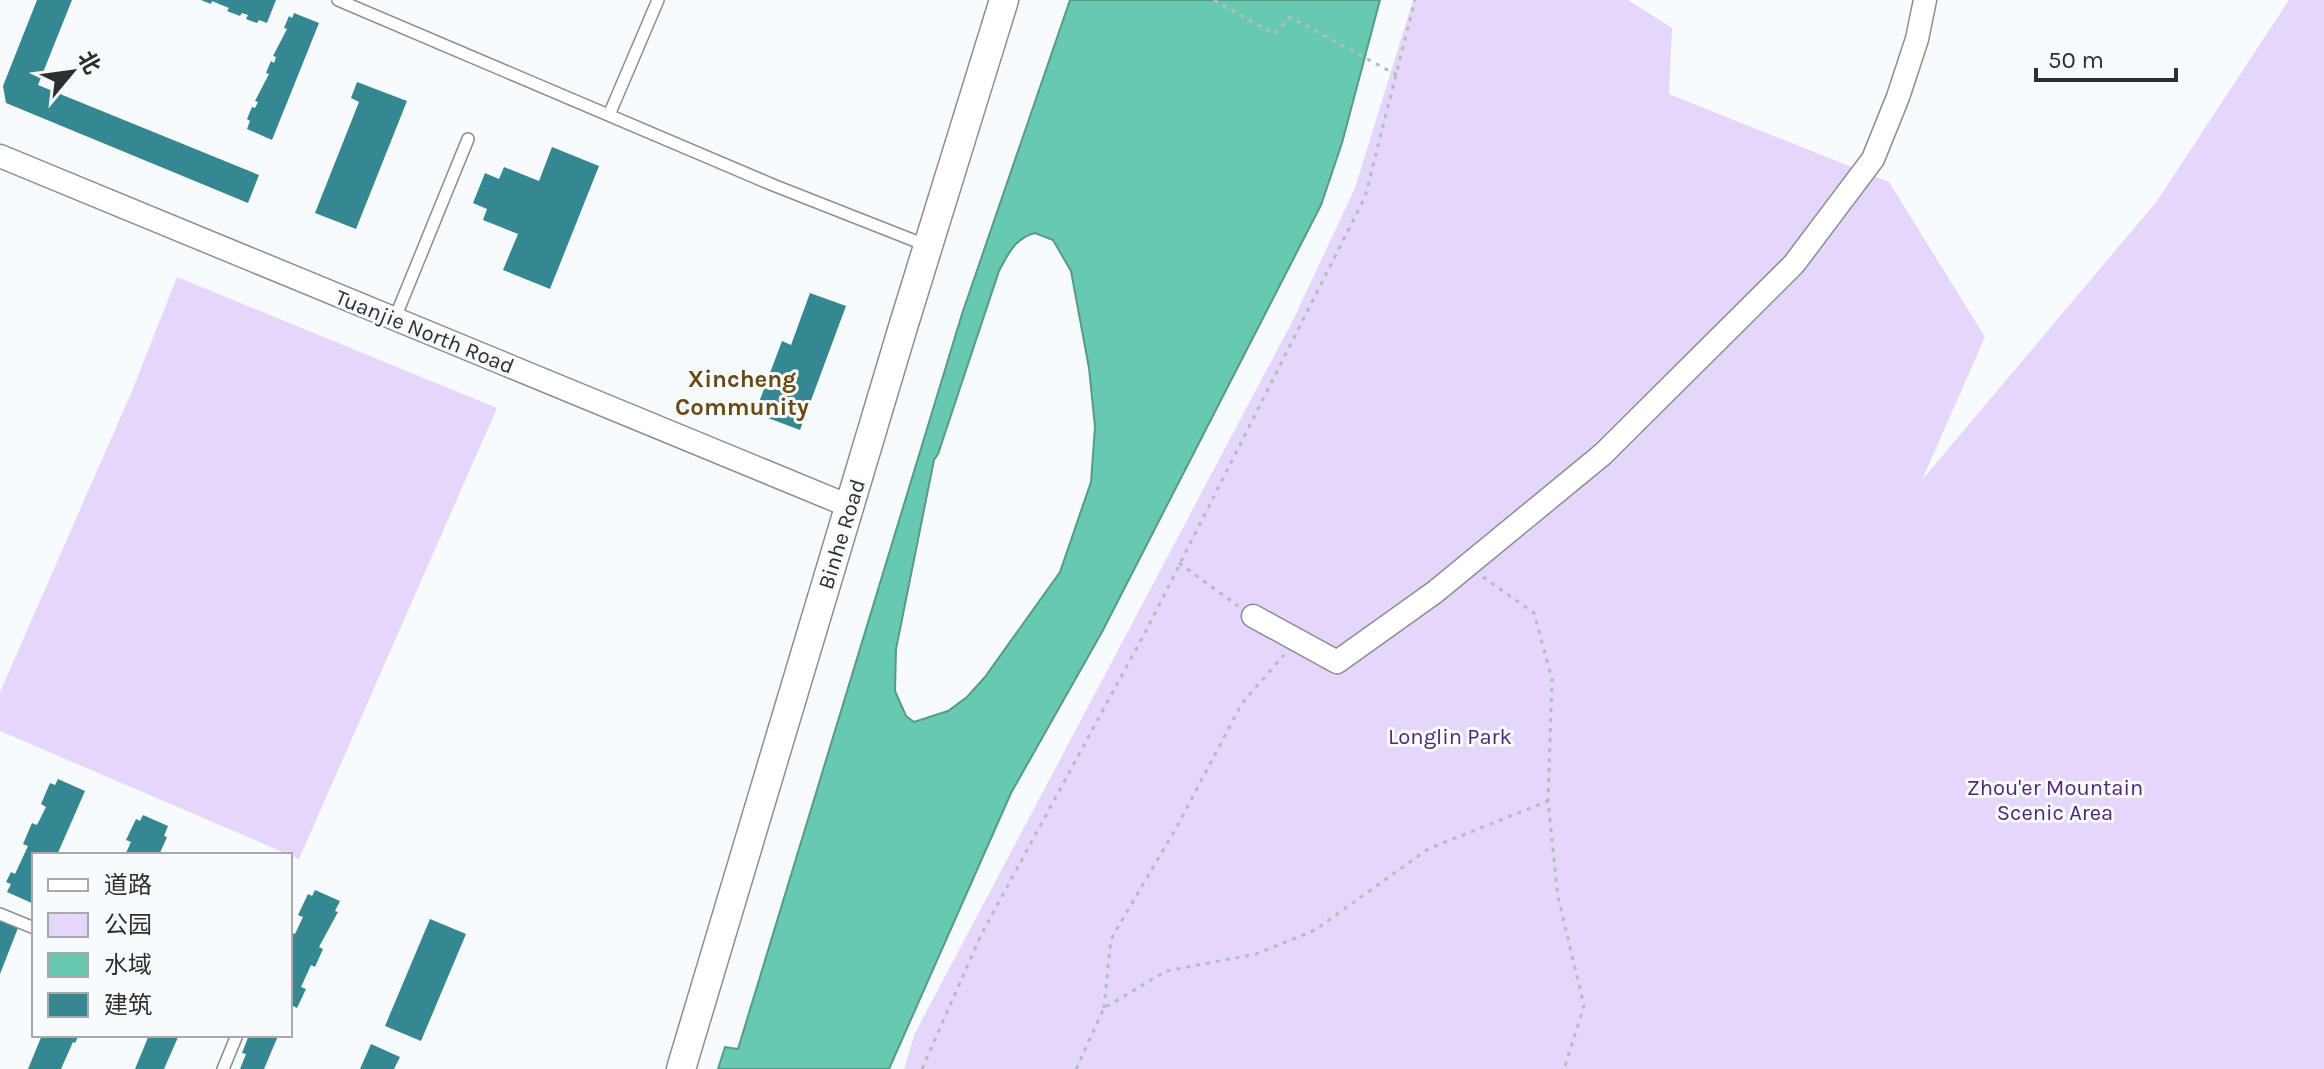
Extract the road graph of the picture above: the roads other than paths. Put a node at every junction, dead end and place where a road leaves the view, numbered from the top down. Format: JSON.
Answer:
{"nodes":[{"id":1,"x":338,"y":0,"type":"edge"},
{"id":2,"x":658,"y":0,"type":"edge"},
{"id":3,"x":1004,"y":0,"type":"edge"},
{"id":4,"x":1925,"y":0,"type":"edge"},
{"id":5,"x":609,"y":115,"type":"junction"},
{"id":6,"x":468,"y":139,"type":"dead end"},
{"id":7,"x":0,"y":156,"type":"edge"},
{"id":8,"x":928,"y":246,"type":"junction"},
{"id":9,"x":395,"y":318,"type":"junction"},
{"id":10,"x":849,"y":506,"type":"junction"},
{"id":11,"x":1253,"y":616,"type":"road end"},
{"id":12,"x":0,"y":914,"type":"edge"},
{"id":13,"x":32,"y":927,"type":"edge"},
{"id":14,"x":236,"y":1037,"type":"edge"},
{"id":15,"x":223,"y":1069,"type":"edge"},
{"id":16,"x":681,"y":1069,"type":"edge"}],
"edges":[{"from":1,"to":5,"type":"lane"},
{"from":2,"to":5,"type":"lane"},
{"from":3,"to":8,"type":"street","name":"Binhe Road"},
{"from":4,"to":11,"type":"street"},
{"from":5,"to":8,"type":"lane"},
{"from":6,"to":9,"type":"lane"},
{"from":7,"to":9,"type":"street","name":"Tuanjie North Road"},
{"from":8,"to":10,"type":"street","name":"Binhe Road"},
{"from":9,"to":10,"type":"street","name":"Tuanjie North Road"},
{"from":10,"to":16,"type":"street","name":"Binhe Road"},
{"from":12,"to":13,"type":"lane"},
{"from":14,"to":15,"type":"lane"}]}
